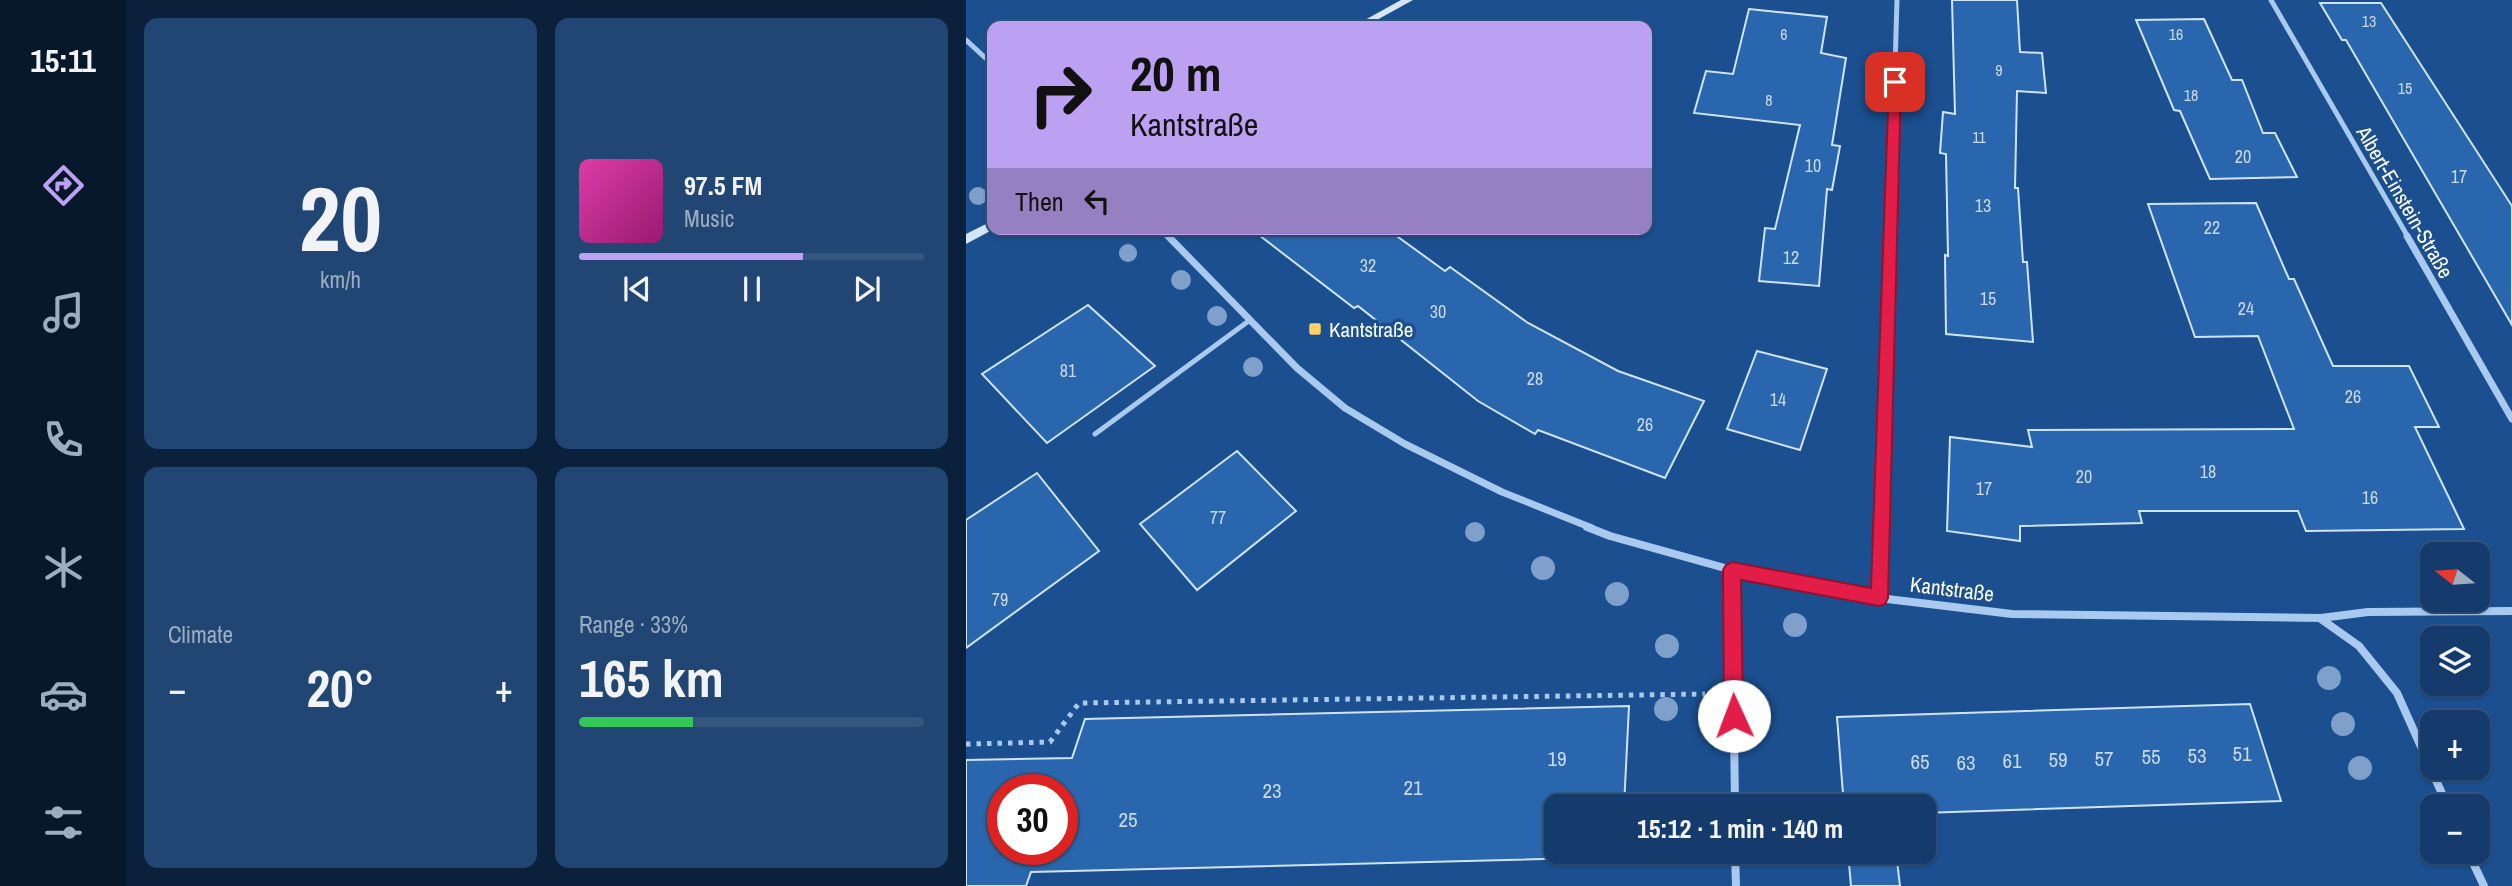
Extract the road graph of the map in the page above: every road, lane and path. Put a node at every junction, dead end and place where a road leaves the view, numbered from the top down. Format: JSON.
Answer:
{"nodes":[{"id":1,"x":1408,"y":0,"type":"edge"},
{"id":2,"x":1897,"y":0,"type":"edge"},
{"id":3,"x":2271,"y":0,"type":"edge"},
{"id":4,"x":1368,"y":21,"type":"edge"},
{"id":5,"x":966,"y":40,"type":"edge"},
{"id":6,"x":987,"y":59,"type":"edge"},
{"id":7,"x":987,"y":228,"type":"edge"},
{"id":8,"x":1168,"y":235,"type":"edge"},
{"id":9,"x":966,"y":240,"type":"edge"},
{"id":10,"x":1250,"y":320,"type":"junction"},
{"id":11,"x":2512,"y":419,"type":"edge"},
{"id":12,"x":1094,"y":434,"type":"dead end"},
{"id":13,"x":1732,"y":570,"type":"junction"},
{"id":14,"x":1879,"y":598,"type":"junction"},
{"id":15,"x":2512,"y":611,"type":"edge"},
{"id":16,"x":2321,"y":618,"type":"junction"},
{"id":17,"x":1733,"y":694,"type":"junction"},
{"id":18,"x":966,"y":744,"type":"edge"},
{"id":19,"x":1735,"y":794,"type":"edge"},
{"id":20,"x":2442,"y":794,"type":"edge"},
{"id":21,"x":1735,"y":864,"type":"edge"},
{"id":22,"x":2474,"y":864,"type":"edge"},
{"id":23,"x":1736,"y":886,"type":"edge"},
{"id":24,"x":2484,"y":886,"type":"edge"}],
"edges":[{"from":1,"to":4,"type":"main road"},
{"from":2,"to":14,"type":"street"},
{"from":3,"to":11,"type":"street","name":"Albert-Einstein-Straße"},
{"from":5,"to":6,"type":"street"},
{"from":7,"to":9,"type":"main road"},
{"from":8,"to":10,"type":"street","name":"Kantstraße"},
{"from":10,"to":12,"type":"lane"},
{"from":10,"to":13,"type":"street","name":"Kantstraße"},
{"from":13,"to":14,"type":"street","name":"Kantstraße"},
{"from":13,"to":17,"type":"street"},
{"from":14,"to":16,"type":"street","name":"Kantstraße"},
{"from":15,"to":16,"type":"street","name":"Kantstraße"},
{"from":16,"to":20,"type":"street"},
{"from":17,"to":18,"type":"path"},
{"from":17,"to":19,"type":"street"},
{"from":21,"to":23,"type":"street"},
{"from":22,"to":24,"type":"street"}]}
